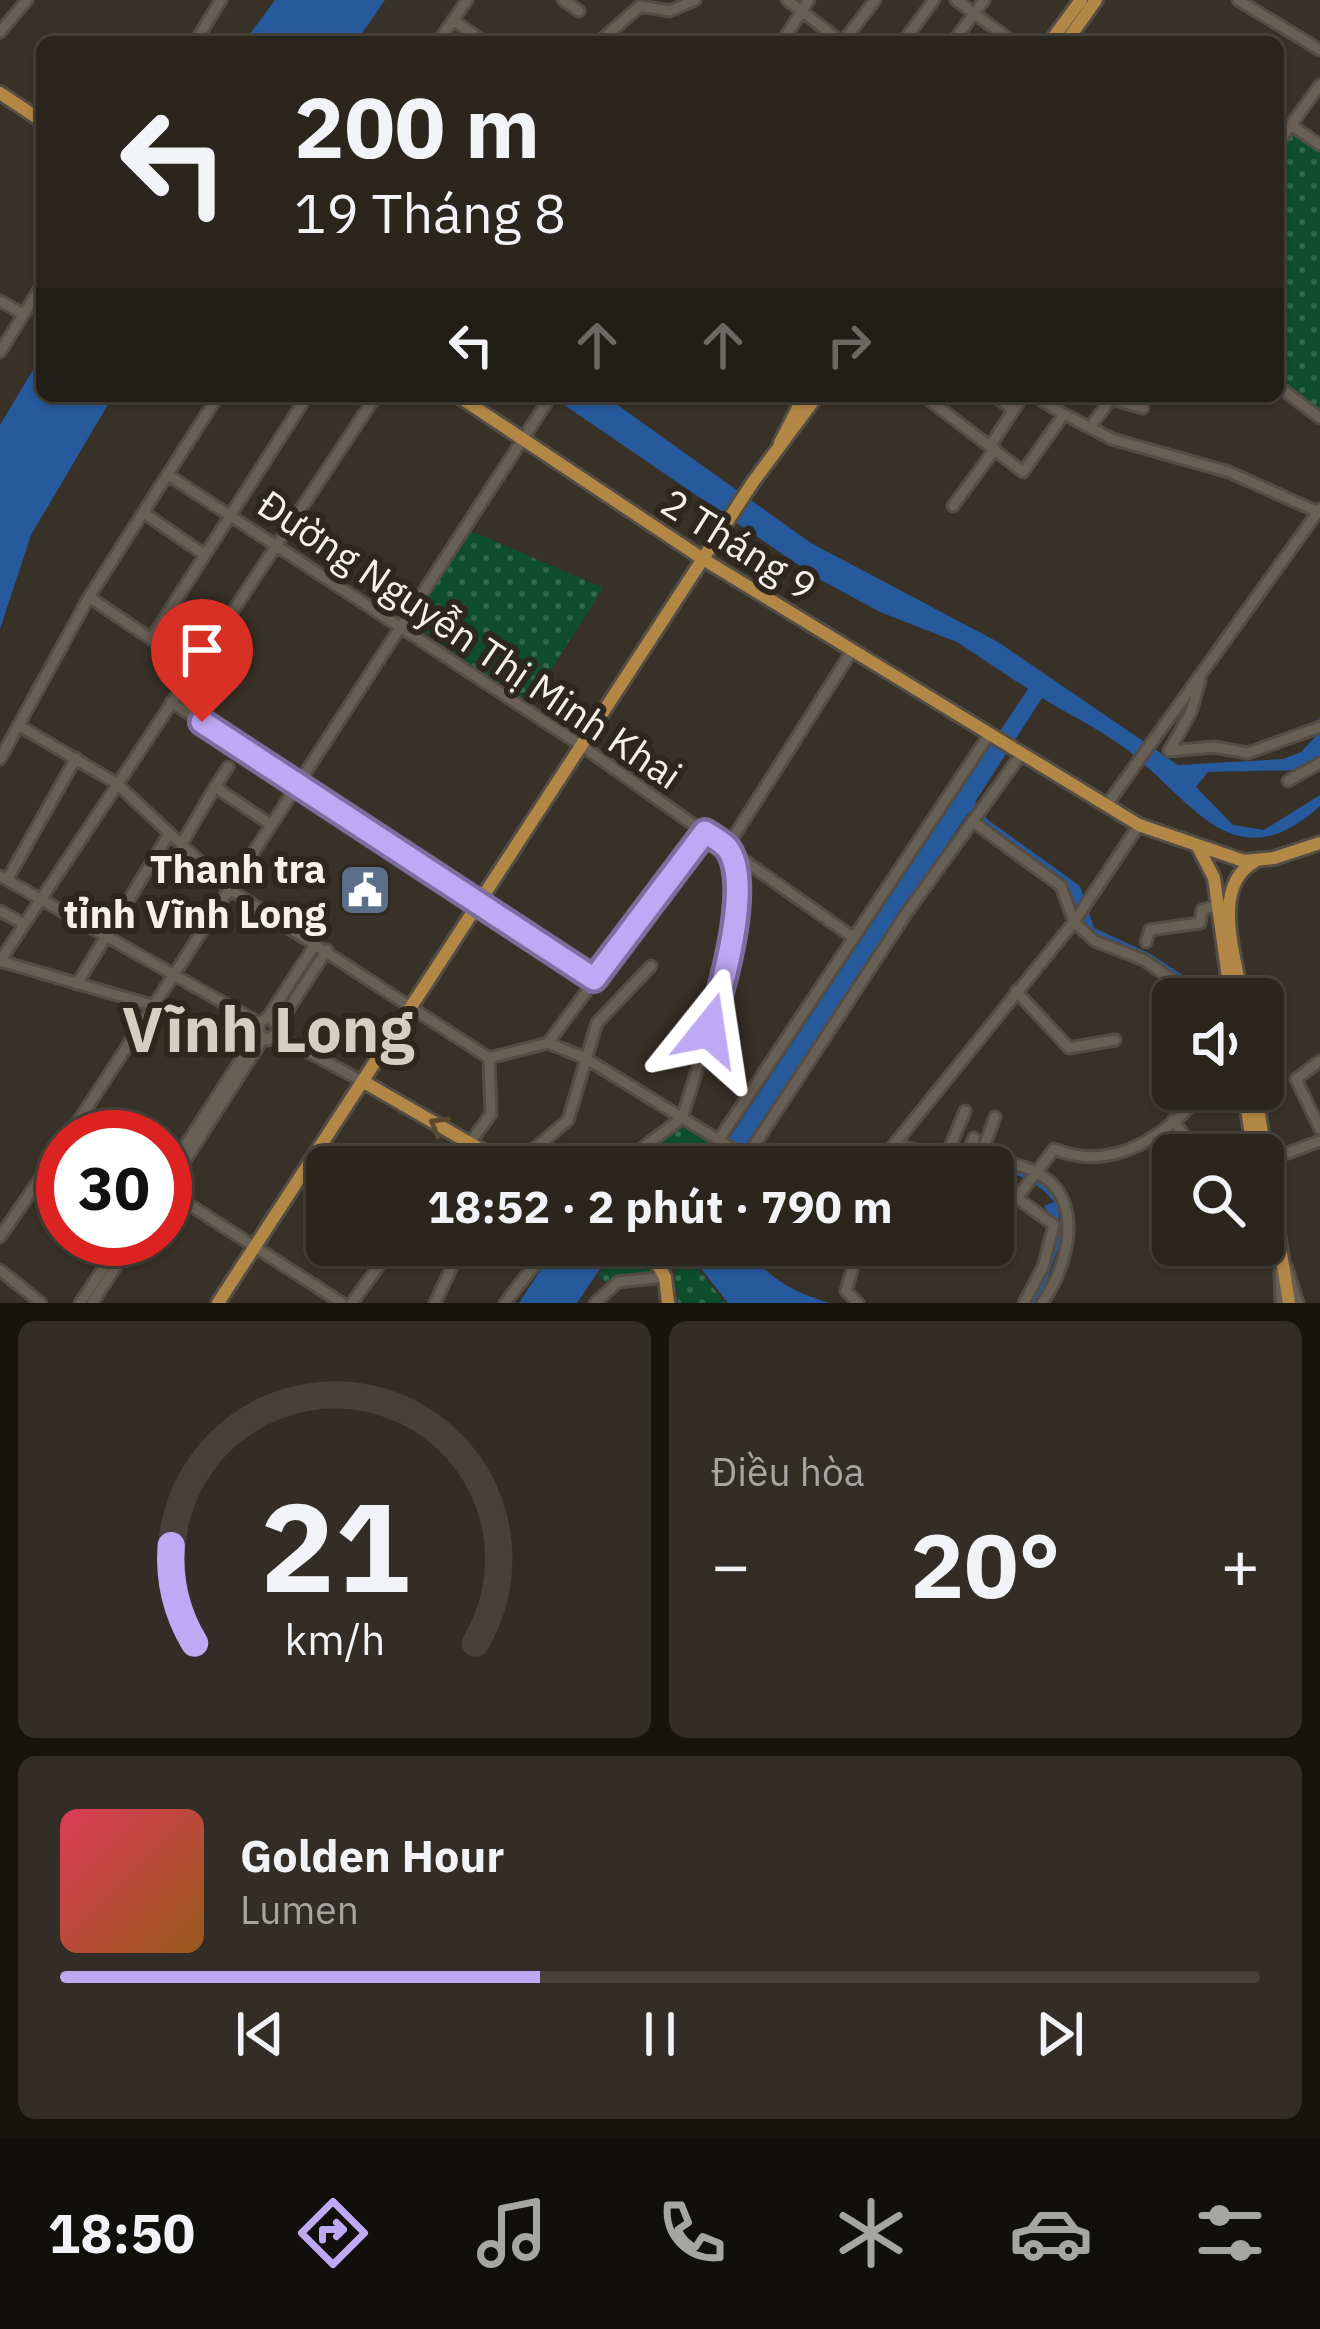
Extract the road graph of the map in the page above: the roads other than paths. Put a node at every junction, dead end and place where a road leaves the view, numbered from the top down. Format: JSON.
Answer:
{"nodes":[{"id":1,"x":27,"y":0,"type":"edge"},
{"id":2,"x":221,"y":0,"type":"edge"},
{"id":3,"x":467,"y":0,"type":"edge"},
{"id":4,"x":563,"y":0,"type":"edge"},
{"id":5,"x":695,"y":0,"type":"edge"},
{"id":6,"x":788,"y":0,"type":"edge"},
{"id":7,"x":809,"y":0,"type":"edge"},
{"id":8,"x":875,"y":0,"type":"edge"},
{"id":9,"x":934,"y":0,"type":"edge"},
{"id":10,"x":956,"y":0,"type":"edge"},
{"id":11,"x":984,"y":0,"type":"edge"},
{"id":12,"x":1081,"y":0,"type":"edge"},
{"id":13,"x":1096,"y":0,"type":"edge"},
{"id":14,"x":1238,"y":0,"type":"edge"},
{"id":15,"x":639,"y":3,"type":"edge"},
{"id":16,"x":579,"y":11,"type":"dead end"},
{"id":17,"x":801,"y":13,"type":"junction"},
{"id":18,"x":974,"y":14,"type":"junction"},
{"id":19,"x":453,"y":20,"type":"junction"},
{"id":20,"x":0,"y":32,"type":"edge"},
{"id":21,"x":199,"y":36,"type":"edge"},
{"id":22,"x":442,"y":36,"type":"edge"},
{"id":23,"x":476,"y":36,"type":"edge"},
{"id":24,"x":605,"y":36,"type":"edge"},
{"id":25,"x":786,"y":36,"type":"edge"},
{"id":26,"x":834,"y":36,"type":"edge"},
{"id":27,"x":848,"y":36,"type":"edge"},
{"id":28,"x":907,"y":36,"type":"edge"},
{"id":29,"x":958,"y":36,"type":"edge"},
{"id":30,"x":1003,"y":36,"type":"edge"},
{"id":31,"x":1054,"y":36,"type":"edge"},
{"id":32,"x":1070,"y":36,"type":"edge"},
{"id":33,"x":1320,"y":50,"type":"edge"},
{"id":34,"x":1320,"y":86,"type":"edge"},
{"id":35,"x":0,"y":93,"type":"edge"},
{"id":36,"x":36,"y":117,"type":"edge"},
{"id":37,"x":1291,"y":125,"type":"junction"},
{"id":38,"x":1284,"y":135,"type":"edge"},
{"id":39,"x":1320,"y":145,"type":"edge"},
{"id":40,"x":36,"y":294,"type":"edge"},
{"id":41,"x":0,"y":301,"type":"edge"},
{"id":42,"x":23,"y":314,"type":"junction"},
{"id":43,"x":0,"y":352,"type":"edge"},
{"id":44,"x":1284,"y":391,"type":"edge"},
{"id":45,"x":214,"y":402,"type":"edge"},
{"id":46,"x":304,"y":402,"type":"edge"},
{"id":47,"x":372,"y":402,"type":"edge"},
{"id":48,"x":469,"y":402,"type":"edge"},
{"id":49,"x":547,"y":402,"type":"edge"},
{"id":50,"x":801,"y":402,"type":"edge"},
{"id":51,"x":813,"y":402,"type":"edge"},
{"id":52,"x":934,"y":402,"type":"edge"},
{"id":53,"x":1003,"y":402,"type":"edge"},
{"id":54,"x":1019,"y":402,"type":"edge"},
{"id":55,"x":1044,"y":402,"type":"edge"},
{"id":56,"x":1109,"y":402,"type":"edge"},
{"id":57,"x":1122,"y":402,"type":"edge"},
{"id":58,"x":1143,"y":408,"type":"dead end"},
{"id":59,"x":1014,"y":410,"type":"junction"},
{"id":60,"x":1064,"y":414,"type":"junction"},
{"id":61,"x":1320,"y":418,"type":"edge"},
{"id":62,"x":1091,"y":426,"type":"junction"},
{"id":63,"x":525,"y":434,"type":"junction"},
{"id":64,"x":779,"y":444,"type":"junction"},
{"id":65,"x":992,"y":448,"type":"junction"},
{"id":66,"x":168,"y":476,"type":"junction"},
{"id":67,"x":953,"y":506,"type":"dead end"},
{"id":68,"x":1319,"y":510,"type":"edge"},
{"id":69,"x":144,"y":513,"type":"junction"},
{"id":70,"x":230,"y":515,"type":"junction"},
{"id":71,"x":278,"y":543,"type":"junction"},
{"id":72,"x":205,"y":555,"type":"junction"},
{"id":73,"x":704,"y":559,"type":"junction"},
{"id":74,"x":89,"y":597,"type":"junction"},
{"id":75,"x":403,"y":628,"type":"junction"},
{"id":76,"x":151,"y":639,"type":"junction"},
{"id":77,"x":852,"y":651,"type":"junction"},
{"id":78,"x":194,"y":668,"type":"junction"},
{"id":79,"x":1201,"y":675,"type":"junction"},
{"id":80,"x":171,"y":702,"type":"junction"},
{"id":81,"x":18,"y":725,"type":"junction"},
{"id":82,"x":1320,"y":727,"type":"edge"},
{"id":83,"x":991,"y":736,"type":"junction"},
{"id":84,"x":582,"y":746,"type":"junction"},
{"id":85,"x":1017,"y":754,"type":"junction"},
{"id":86,"x":76,"y":758,"type":"junction"},
{"id":87,"x":0,"y":759,"type":"edge"},
{"id":88,"x":1320,"y":763,"type":"edge"},
{"id":89,"x":228,"y":767,"type":"dead end"},
{"id":90,"x":1288,"y":782,"type":"dead end"},
{"id":91,"x":116,"y":783,"type":"junction"},
{"id":92,"x":296,"y":784,"type":"junction"},
{"id":93,"x":215,"y":787,"type":"junction"},
{"id":94,"x":1105,"y":807,"type":"junction"},
{"id":95,"x":972,"y":821,"type":"junction"},
{"id":96,"x":270,"y":824,"type":"junction"},
{"id":97,"x":1139,"y":825,"type":"junction"},
{"id":98,"x":705,"y":832,"type":"junction"},
{"id":99,"x":169,"y":834,"type":"junction"},
{"id":100,"x":1320,"y":843,"type":"edge"},
{"id":101,"x":181,"y":845,"type":"junction"},
{"id":102,"x":1197,"y":846,"type":"junction"},
{"id":103,"x":727,"y":847,"type":"junction"},
{"id":104,"x":1226,"y":857,"type":"junction"},
{"id":105,"x":1256,"y":860,"type":"junction"},
{"id":106,"x":1213,"y":875,"type":"junction"},
{"id":107,"x":4,"y":878,"type":"edge"},
{"id":108,"x":230,"y":889,"type":"junction"},
{"id":109,"x":41,"y":898,"type":"junction"},
{"id":110,"x":1221,"y":900,"type":"junction"},
{"id":111,"x":480,"y":904,"type":"junction"},
{"id":112,"x":0,"y":911,"type":"edge"},
{"id":113,"x":1076,"y":920,"type":"junction"},
{"id":114,"x":25,"y":924,"type":"junction"},
{"id":115,"x":106,"y":936,"type":"junction"},
{"id":116,"x":854,"y":938,"type":"junction"},
{"id":117,"x":1145,"y":942,"type":"dead end"},
{"id":118,"x":316,"y":943,"type":"junction"},
{"id":119,"x":327,"y":950,"type":"junction"},
{"id":120,"x":0,"y":961,"type":"edge"},
{"id":121,"x":651,"y":966,"type":"dead end"},
{"id":122,"x":176,"y":975,"type":"junction"},
{"id":123,"x":1170,"y":978,"type":"edge"},
{"id":124,"x":1229,"y":978,"type":"edge"},
{"id":125,"x":1238,"y":978,"type":"edge"},
{"id":126,"x":594,"y":979,"type":"junction"},
{"id":127,"x":76,"y":984,"type":"junction"},
{"id":128,"x":1016,"y":991,"type":"junction"},
{"id":129,"x":155,"y":1006,"type":"junction"},
{"id":130,"x":412,"y":1007,"type":"junction"},
{"id":131,"x":262,"y":1028,"type":"junction"},
{"id":132,"x":279,"y":1030,"type":"junction"},
{"id":133,"x":1114,"y":1040,"type":"dead end"},
{"id":134,"x":548,"y":1042,"type":"junction"},
{"id":135,"x":489,"y":1058,"type":"junction"},
{"id":136,"x":585,"y":1058,"type":"junction"},
{"id":137,"x":1320,"y":1061,"type":"edge"},
{"id":138,"x":364,"y":1082,"type":"junction"},
{"id":139,"x":86,"y":1110,"type":"edge"},
{"id":140,"x":1184,"y":1110,"type":"edge"},
{"id":141,"x":965,"y":1111,"type":"dead end"},
{"id":142,"x":994,"y":1117,"type":"dead end"},
{"id":143,"x":682,"y":1118,"type":"junction"},
{"id":144,"x":1173,"y":1120,"type":"junction"},
{"id":145,"x":1320,"y":1129,"type":"edge"},
{"id":146,"x":1183,"y":1134,"type":"edge"},
{"id":147,"x":192,"y":1136,"type":"edge"},
{"id":148,"x":974,"y":1138,"type":"dead end"},
{"id":149,"x":720,"y":1142,"type":"junction"},
{"id":150,"x":1320,"y":1142,"type":"edge"},
{"id":151,"x":470,"y":1143,"type":"junction"},
{"id":152,"x":895,"y":1143,"type":"junction"},
{"id":153,"x":192,"y":1146,"type":"edge"},
{"id":154,"x":468,"y":1146,"type":"edge"},
{"id":155,"x":475,"y":1146,"type":"edge"},
{"id":156,"x":537,"y":1146,"type":"edge"},
{"id":157,"x":645,"y":1146,"type":"edge"},
{"id":158,"x":725,"y":1146,"type":"edge"},
{"id":159,"x":751,"y":1146,"type":"edge"},
{"id":160,"x":893,"y":1146,"type":"edge"},
{"id":161,"x":904,"y":1146,"type":"edge"},
{"id":162,"x":950,"y":1146,"type":"edge"},
{"id":163,"x":971,"y":1146,"type":"edge"},
{"id":164,"x":985,"y":1146,"type":"edge"},
{"id":165,"x":1284,"y":1152,"type":"edge"},
{"id":166,"x":1014,"y":1168,"type":"edge"},
{"id":167,"x":1035,"y":1173,"type":"junction"},
{"id":168,"x":36,"y":1184,"type":"edge"},
{"id":169,"x":1014,"y":1194,"type":"edge"},
{"id":170,"x":1019,"y":1195,"type":"junction"},
{"id":171,"x":192,"y":1206,"type":"edge"},
{"id":172,"x":0,"y":1237,"type":"edge"},
{"id":173,"x":256,"y":1246,"type":"junction"},
{"id":174,"x":105,"y":1266,"type":"edge"},
{"id":175,"x":116,"y":1266,"type":"edge"},
{"id":176,"x":379,"y":1266,"type":"edge"},
{"id":177,"x":452,"y":1266,"type":"edge"},
{"id":178,"x":534,"y":1266,"type":"edge"},
{"id":179,"x":658,"y":1266,"type":"edge"},
{"id":180,"x":853,"y":1266,"type":"edge"},
{"id":181,"x":1282,"y":1266,"type":"edge"},
{"id":182,"x":0,"y":1270,"type":"edge"},
{"id":183,"x":665,"y":1277,"type":"junction"},
{"id":184,"x":41,"y":1303,"type":"edge"},
{"id":185,"x":80,"y":1303,"type":"edge"},
{"id":186,"x":92,"y":1303,"type":"edge"},
{"id":187,"x":218,"y":1303,"type":"edge"},
{"id":188,"x":342,"y":1303,"type":"edge"},
{"id":189,"x":352,"y":1303,"type":"edge"},
{"id":190,"x":435,"y":1303,"type":"edge"},
{"id":191,"x":505,"y":1303,"type":"edge"},
{"id":192,"x":595,"y":1303,"type":"edge"},
{"id":193,"x":668,"y":1303,"type":"edge"},
{"id":194,"x":858,"y":1303,"type":"edge"},
{"id":195,"x":1024,"y":1303,"type":"edge"},
{"id":196,"x":1042,"y":1303,"type":"edge"},
{"id":197,"x":1289,"y":1303,"type":"edge"}],
"edges":[{"from":1,"to":20,"type":"street"},
{"from":2,"to":21,"type":"street"},
{"from":3,"to":19,"type":"street"},
{"from":4,"to":16,"type":"street"},
{"from":5,"to":15,"type":"street"},
{"from":6,"to":17,"type":"street"},
{"from":7,"to":17,"type":"street"},
{"from":8,"to":27,"type":"street"},
{"from":9,"to":28,"type":"street"},
{"from":10,"to":18,"type":"street"},
{"from":11,"to":18,"type":"street"},
{"from":12,"to":31,"type":"main road"},
{"from":13,"to":32,"type":"main road"},
{"from":14,"to":33,"type":"street"},
{"from":15,"to":24,"type":"street"},
{"from":17,"to":25,"type":"street"},
{"from":17,"to":26,"type":"street"},
{"from":18,"to":29,"type":"street"},
{"from":18,"to":30,"type":"street"},
{"from":19,"to":22,"type":"street"},
{"from":19,"to":23,"type":"street"},
{"from":34,"to":37,"type":"street"},
{"from":35,"to":36,"type":"main road"},
{"from":37,"to":38,"type":"street"},
{"from":37,"to":39,"type":"street"},
{"from":40,"to":42,"type":"street"},
{"from":41,"to":42,"type":"street"},
{"from":42,"to":43,"type":"street"},
{"from":44,"to":61,"type":"street"},
{"from":45,"to":66,"type":"street"},
{"from":46,"to":70,"type":"street"},
{"from":47,"to":71,"type":"street"},
{"from":48,"to":63,"type":"main road","name":"2 Tháng 9"},
{"from":49,"to":63,"type":"street"},
{"from":50,"to":64,"type":"main road"},
{"from":51,"to":64,"type":"main road"},
{"from":52,"to":65,"type":"street"},
{"from":53,"to":59,"type":"street"},
{"from":54,"to":59,"type":"street"},
{"from":55,"to":60,"type":"street"},
{"from":56,"to":62,"type":"street"},
{"from":57,"to":58,"type":"street"},
{"from":59,"to":65,"type":"street"},
{"from":60,"to":62,"type":"street"},
{"from":60,"to":65,"type":"street"},
{"from":62,"to":68,"type":"street"},
{"from":63,"to":73,"type":"main road","name":"2 Tháng 9"},
{"from":63,"to":75,"type":"street"},
{"from":64,"to":73,"type":"main road"},
{"from":65,"to":67,"type":"street"},
{"from":66,"to":69,"type":"street"},
{"from":66,"to":70,"type":"street","name":"Đường Nguyễn Thị Minh Khai"},
{"from":68,"to":79,"type":"street"},
{"from":69,"to":72,"type":"street"},
{"from":69,"to":74,"type":"street"},
{"from":70,"to":71,"type":"street","name":"Đường Nguyễn Thị Minh Khai"},
{"from":70,"to":72,"type":"street"},
{"from":71,"to":75,"type":"street","name":"Đường Nguyễn Thị Minh Khai"},
{"from":71,"to":78,"type":"street"},
{"from":72,"to":76,"type":"street"},
{"from":73,"to":77,"type":"main road","name":"2 Tháng 9"},
{"from":73,"to":84,"type":"main road"},
{"from":74,"to":76,"type":"street"},
{"from":74,"to":81,"type":"street"},
{"from":75,"to":84,"type":"street","name":"Đường Nguyễn Thị Minh Khai"},
{"from":75,"to":92,"type":"street"},
{"from":76,"to":78,"type":"street"},
{"from":77,"to":83,"type":"main road","name":"2 Tháng 9"},
{"from":77,"to":103,"type":"street"},
{"from":78,"to":80,"type":"street"},
{"from":79,"to":82,"type":"street"},
{"from":79,"to":94,"type":"street"},
{"from":80,"to":91,"type":"street"},
{"from":80,"to":92,"type":"street"},
{"from":81,"to":86,"type":"street"},
{"from":81,"to":87,"type":"street"},
{"from":83,"to":85,"type":"main road","name":"2 Tháng 9"},
{"from":83,"to":116,"type":"street"},
{"from":84,"to":98,"type":"street","name":"Đường Nguyễn Thị Minh Khai"},
{"from":84,"to":111,"type":"main road"},
{"from":85,"to":94,"type":"main road","name":"2 Tháng 9"},
{"from":85,"to":95,"type":"street"},
{"from":86,"to":91,"type":"street"},
{"from":86,"to":107,"type":"street"},
{"from":88,"to":90,"type":"street"},
{"from":89,"to":93,"type":"street"},
{"from":91,"to":99,"type":"street"},
{"from":91,"to":109,"type":"street"},
{"from":92,"to":96,"type":"street"},
{"from":92,"to":111,"type":"street"},
{"from":93,"to":96,"type":"street"},
{"from":93,"to":101,"type":"street"},
{"from":94,"to":97,"type":"main road","name":"2 Tháng 9"},
{"from":95,"to":113,"type":"street"},
{"from":95,"to":159,"type":"street"},
{"from":96,"to":108,"type":"street"},
{"from":97,"to":102,"type":"main road","name":"2 Tháng 9"},
{"from":97,"to":113,"type":"street"},
{"from":98,"to":103,"type":"street","name":"Đường Nguyễn Thị Minh Khai"},
{"from":98,"to":126,"type":"street"},
{"from":99,"to":101,"type":"street"},
{"from":99,"to":115,"type":"street"},
{"from":100,"to":105,"type":"main road"},
{"from":101,"to":108,"type":"street"},
{"from":102,"to":104,"type":"main road","name":"2 Tháng 9"},
{"from":102,"to":106,"type":"main road"},
{"from":103,"to":116,"type":"street","name":"Đường Nguyễn Thị Minh Khai"},
{"from":103,"to":143,"type":"street"},
{"from":104,"to":105,"type":"main road","name":"2 Tháng 9"},
{"from":104,"to":106,"type":"main road"},
{"from":104,"to":110,"type":"main road"},
{"from":105,"to":110,"type":"main road"},
{"from":106,"to":110,"type":"main road"},
{"from":107,"to":109,"type":"street"},
{"from":108,"to":118,"type":"street"},
{"from":108,"to":122,"type":"street"},
{"from":109,"to":114,"type":"street"},
{"from":109,"to":115,"type":"street"},
{"from":110,"to":117,"type":"street"},
{"from":110,"to":124,"type":"main road"},
{"from":110,"to":125,"type":"main road"},
{"from":111,"to":126,"type":"street"},
{"from":111,"to":130,"type":"main road"},
{"from":112,"to":114,"type":"street"},
{"from":113,"to":123,"type":"street"},
{"from":113,"to":128,"type":"street"},
{"from":114,"to":120,"type":"street"},
{"from":115,"to":122,"type":"street"},
{"from":115,"to":127,"type":"street"},
{"from":116,"to":149,"type":"street"},
{"from":118,"to":119,"type":"street"},
{"from":118,"to":131,"type":"street"},
{"from":119,"to":130,"type":"street"},
{"from":119,"to":132,"type":"street"},
{"from":120,"to":127,"type":"street"},
{"from":121,"to":136,"type":"street"},
{"from":122,"to":129,"type":"street"},
{"from":122,"to":131,"type":"street"},
{"from":126,"to":134,"type":"street"},
{"from":127,"to":129,"type":"street"},
{"from":128,"to":133,"type":"street"},
{"from":128,"to":152,"type":"street"},
{"from":129,"to":139,"type":"street"},
{"from":130,"to":135,"type":"street"},
{"from":130,"to":138,"type":"main road"},
{"from":131,"to":132,"type":"street"},
{"from":131,"to":132,"type":"street"},
{"from":131,"to":147,"type":"street"},
{"from":131,"to":153,"type":"street"},
{"from":132,"to":138,"type":"street"},
{"from":134,"to":135,"type":"street"},
{"from":134,"to":136,"type":"street"},
{"from":135,"to":151,"type":"street"},
{"from":136,"to":143,"type":"street"},
{"from":136,"to":156,"type":"street"},
{"from":137,"to":145,"type":"street"},
{"from":151,"to":138,"type":"main road","one_way":true},
{"from":138,"to":173,"type":"main road"},
{"from":140,"to":144,"type":"street"},
{"from":141,"to":162,"type":"street"},
{"from":142,"to":164,"type":"street"},
{"from":143,"to":149,"type":"street"},
{"from":143,"to":157,"type":"street"},
{"from":144,"to":146,"type":"street"},
{"from":144,"to":167,"type":"street"},
{"from":148,"to":163,"type":"street"},
{"from":149,"to":158,"type":"street"},
{"from":150,"to":165,"type":"street"},
{"from":151,"to":154,"type":"street"},
{"from":151,"to":155,"type":"main road"},
{"from":152,"to":160,"type":"street"},
{"from":152,"to":161,"type":"street"},
{"from":166,"to":167,"type":"street"},
{"from":167,"to":170,"type":"street"},
{"from":167,"to":196,"type":"street"},
{"from":168,"to":172,"type":"street"},
{"from":169,"to":170,"type":"street"},
{"from":170,"to":195,"type":"street"},
{"from":171,"to":173,"type":"street"},
{"from":173,"to":187,"type":"main road"},
{"from":173,"to":188,"type":"street"},
{"from":174,"to":185,"type":"street"},
{"from":175,"to":186,"type":"street"},
{"from":176,"to":189,"type":"street"},
{"from":177,"to":190,"type":"street"},
{"from":178,"to":191,"type":"street"},
{"from":179,"to":183,"type":"main road"},
{"from":180,"to":194,"type":"street"},
{"from":181,"to":197,"type":"main road"},
{"from":182,"to":184,"type":"street"},
{"from":183,"to":192,"type":"street"},
{"from":183,"to":193,"type":"main road"}]}
